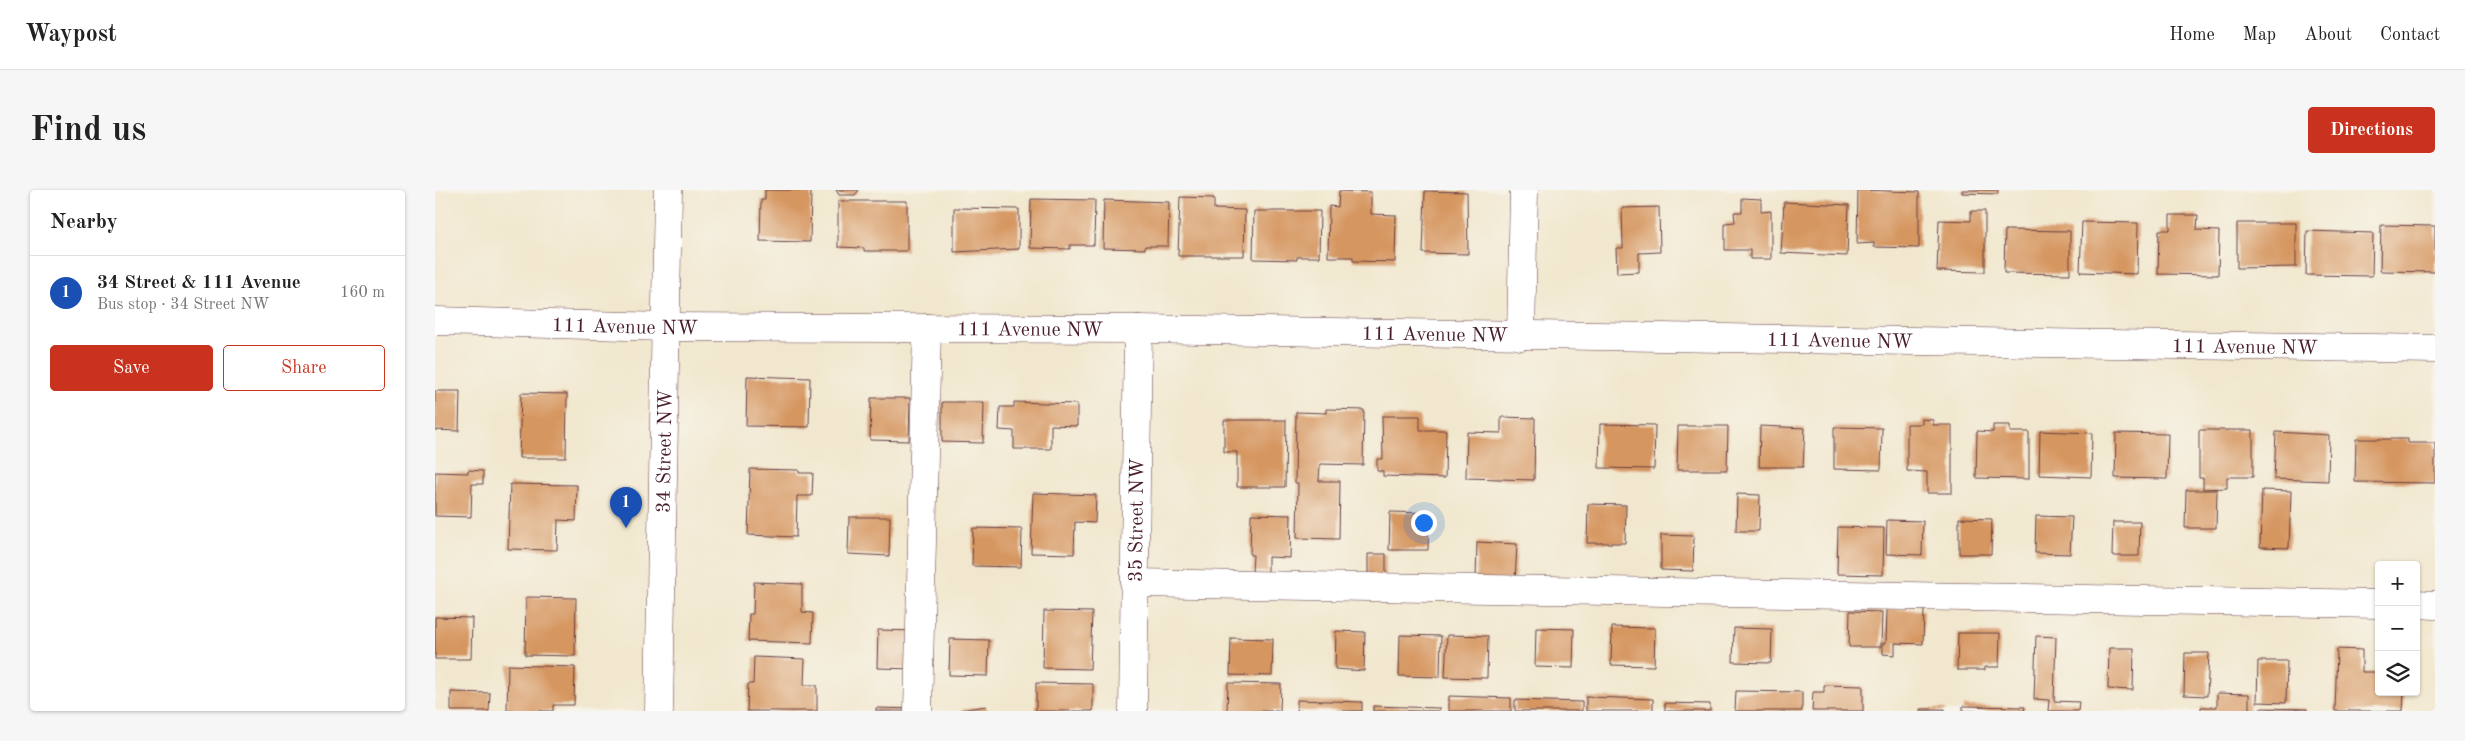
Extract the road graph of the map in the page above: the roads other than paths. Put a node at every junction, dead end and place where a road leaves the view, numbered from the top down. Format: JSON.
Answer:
{"nodes":[{"id":1,"x":668,"y":190,"type":"edge"},
{"id":2,"x":1524,"y":190,"type":"edge"},
{"id":3,"x":435,"y":321,"type":"edge"},
{"id":4,"x":666,"y":327,"type":"junction"},
{"id":5,"x":927,"y":328,"type":"junction"},
{"id":6,"x":1138,"y":329,"type":"junction"},
{"id":7,"x":1521,"y":336,"type":"junction"},
{"id":8,"x":2435,"y":349,"type":"edge"},
{"id":9,"x":1135,"y":583,"type":"junction"},
{"id":10,"x":2375,"y":604,"type":"edge"},
{"id":11,"x":2420,"y":604,"type":"edge"},
{"id":12,"x":2435,"y":605,"type":"edge"},
{"id":13,"x":659,"y":711,"type":"edge"},
{"id":14,"x":918,"y":711,"type":"edge"},
{"id":15,"x":1133,"y":711,"type":"edge"}],
"edges":[{"from":1,"to":4,"type":"street","name":"34 Street NW"},
{"from":2,"to":7,"type":"street"},
{"from":3,"to":4,"type":"street","name":"111 Avenue NW"},
{"from":4,"to":5,"type":"street","name":"111 Avenue NW"},
{"from":4,"to":13,"type":"street","name":"34 Street NW"},
{"from":5,"to":6,"type":"street","name":"111 Avenue NW"},
{"from":5,"to":14,"type":"street"},
{"from":6,"to":7,"type":"street","name":"111 Avenue NW"},
{"from":6,"to":9,"type":"street","name":"35 Street NW"},
{"from":7,"to":8,"type":"street","name":"111 Avenue NW"},
{"from":9,"to":10,"type":"street"},
{"from":9,"to":15,"type":"street","name":"35 Street NW"},
{"from":11,"to":12,"type":"street"}]}
